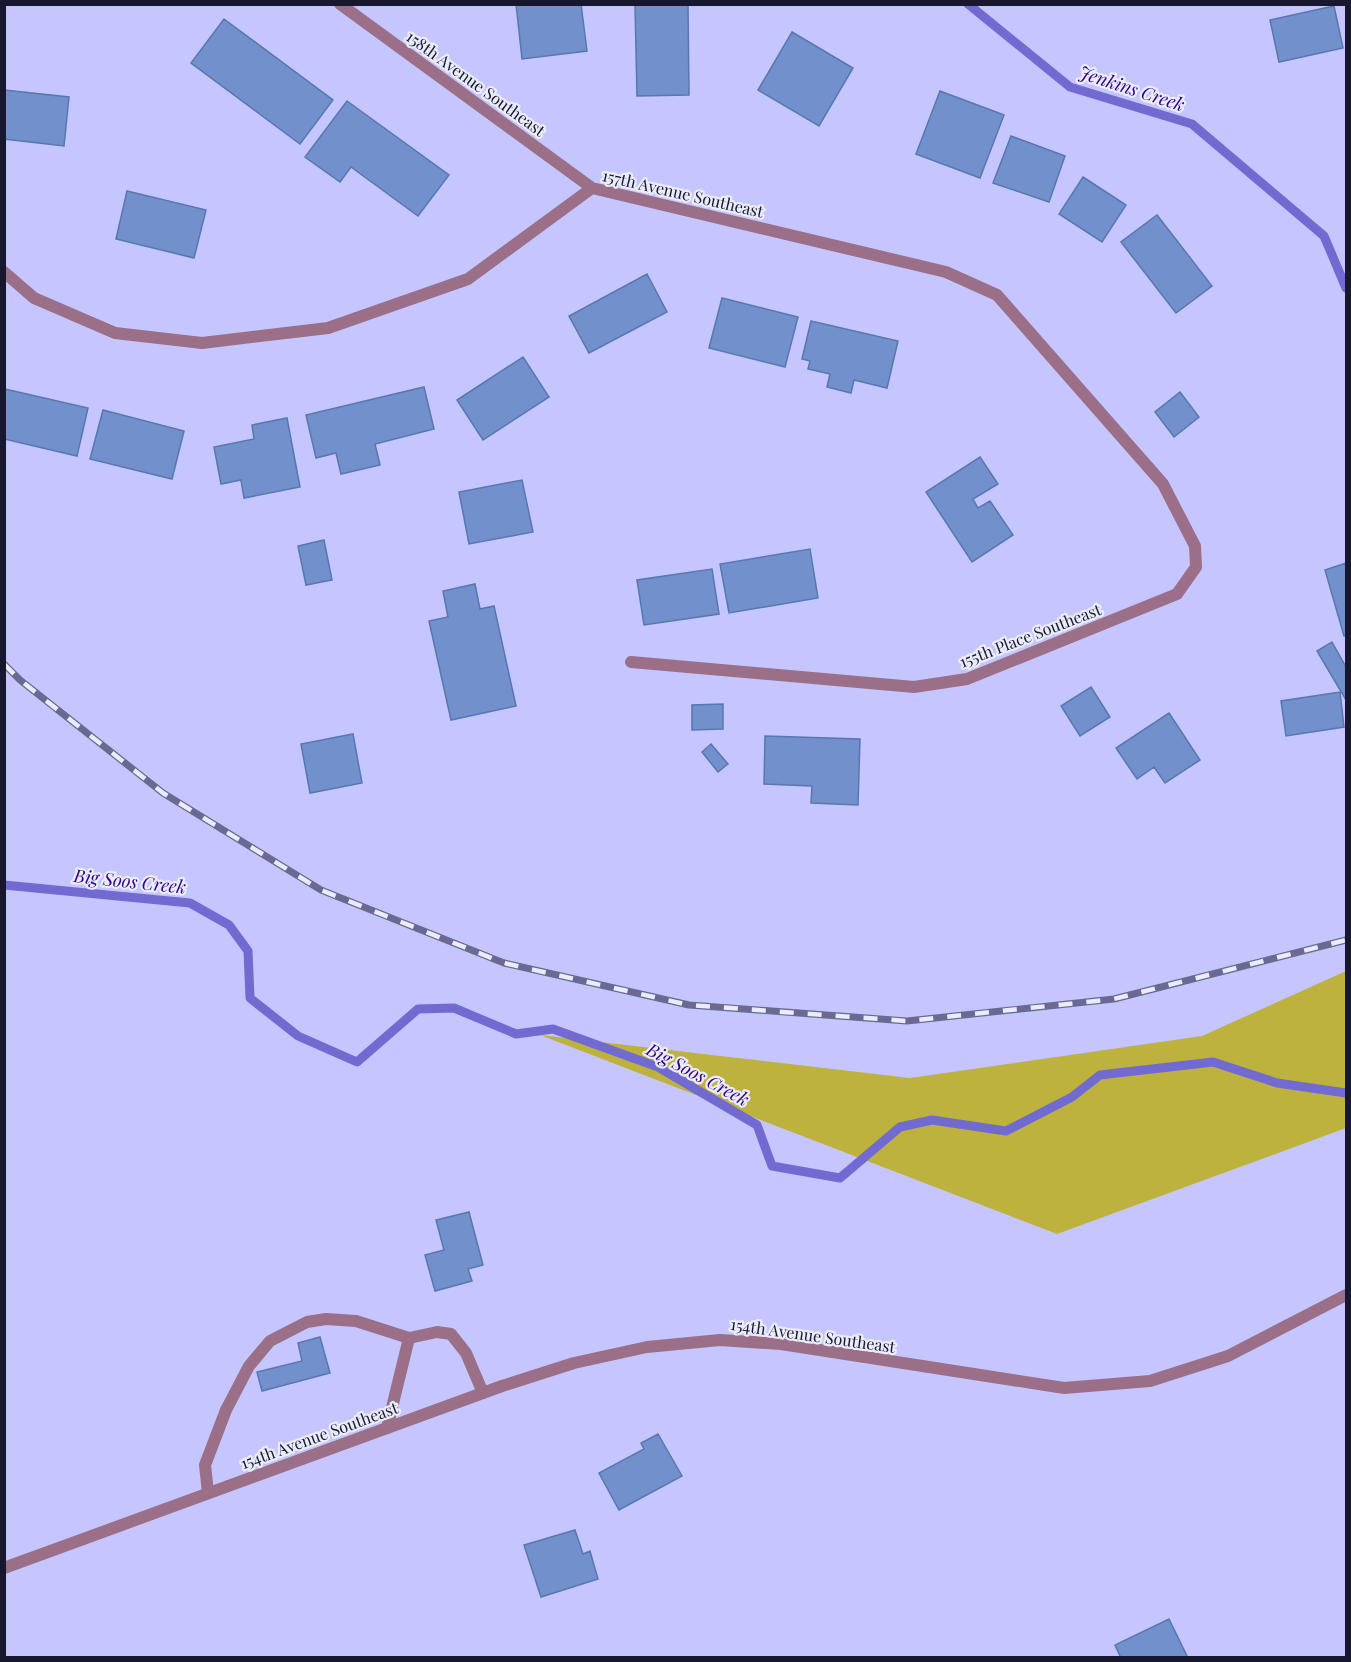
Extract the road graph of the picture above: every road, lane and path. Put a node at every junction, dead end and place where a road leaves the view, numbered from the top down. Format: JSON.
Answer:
{"nodes":[{"id":1,"x":340,"y":4,"type":"edge"},
{"id":2,"x":592,"y":188,"type":"junction"},
{"id":3,"x":4,"y":272,"type":"edge"},
{"id":4,"x":1072,"y":383,"type":"joint"},
{"id":5,"x":631,"y":662,"type":"dead end"},
{"id":6,"x":1347,"y":1295,"type":"edge"},
{"id":7,"x":409,"y":1338,"type":"junction"},
{"id":8,"x":483,"y":1393,"type":"junction"},
{"id":9,"x":387,"y":1428,"type":"junction"},
{"id":10,"x":208,"y":1493,"type":"junction"},
{"id":11,"x":4,"y":1568,"type":"edge"}],
"edges":[{"from":1,"to":2,"type":"street","name":"158th Avenue Southeast"},
{"from":2,"to":3,"type":"street","name":"157th Avenue Southeast"},
{"from":2,"to":4,"type":"street","name":"157th Avenue Southeast"},
{"from":4,"to":5,"type":"street","name":"155th Place Southeast"},
{"from":6,"to":8,"type":"street","name":"154th Avenue Southeast"},
{"from":7,"to":8,"type":"street"},
{"from":7,"to":9,"type":"street"},
{"from":7,"to":10,"type":"street"},
{"from":8,"to":9,"type":"street","name":"154th Avenue Southeast"},
{"from":9,"to":10,"type":"street","name":"154th Avenue Southeast"},
{"from":10,"to":11,"type":"street","name":"154th Avenue Southeast"}]}
